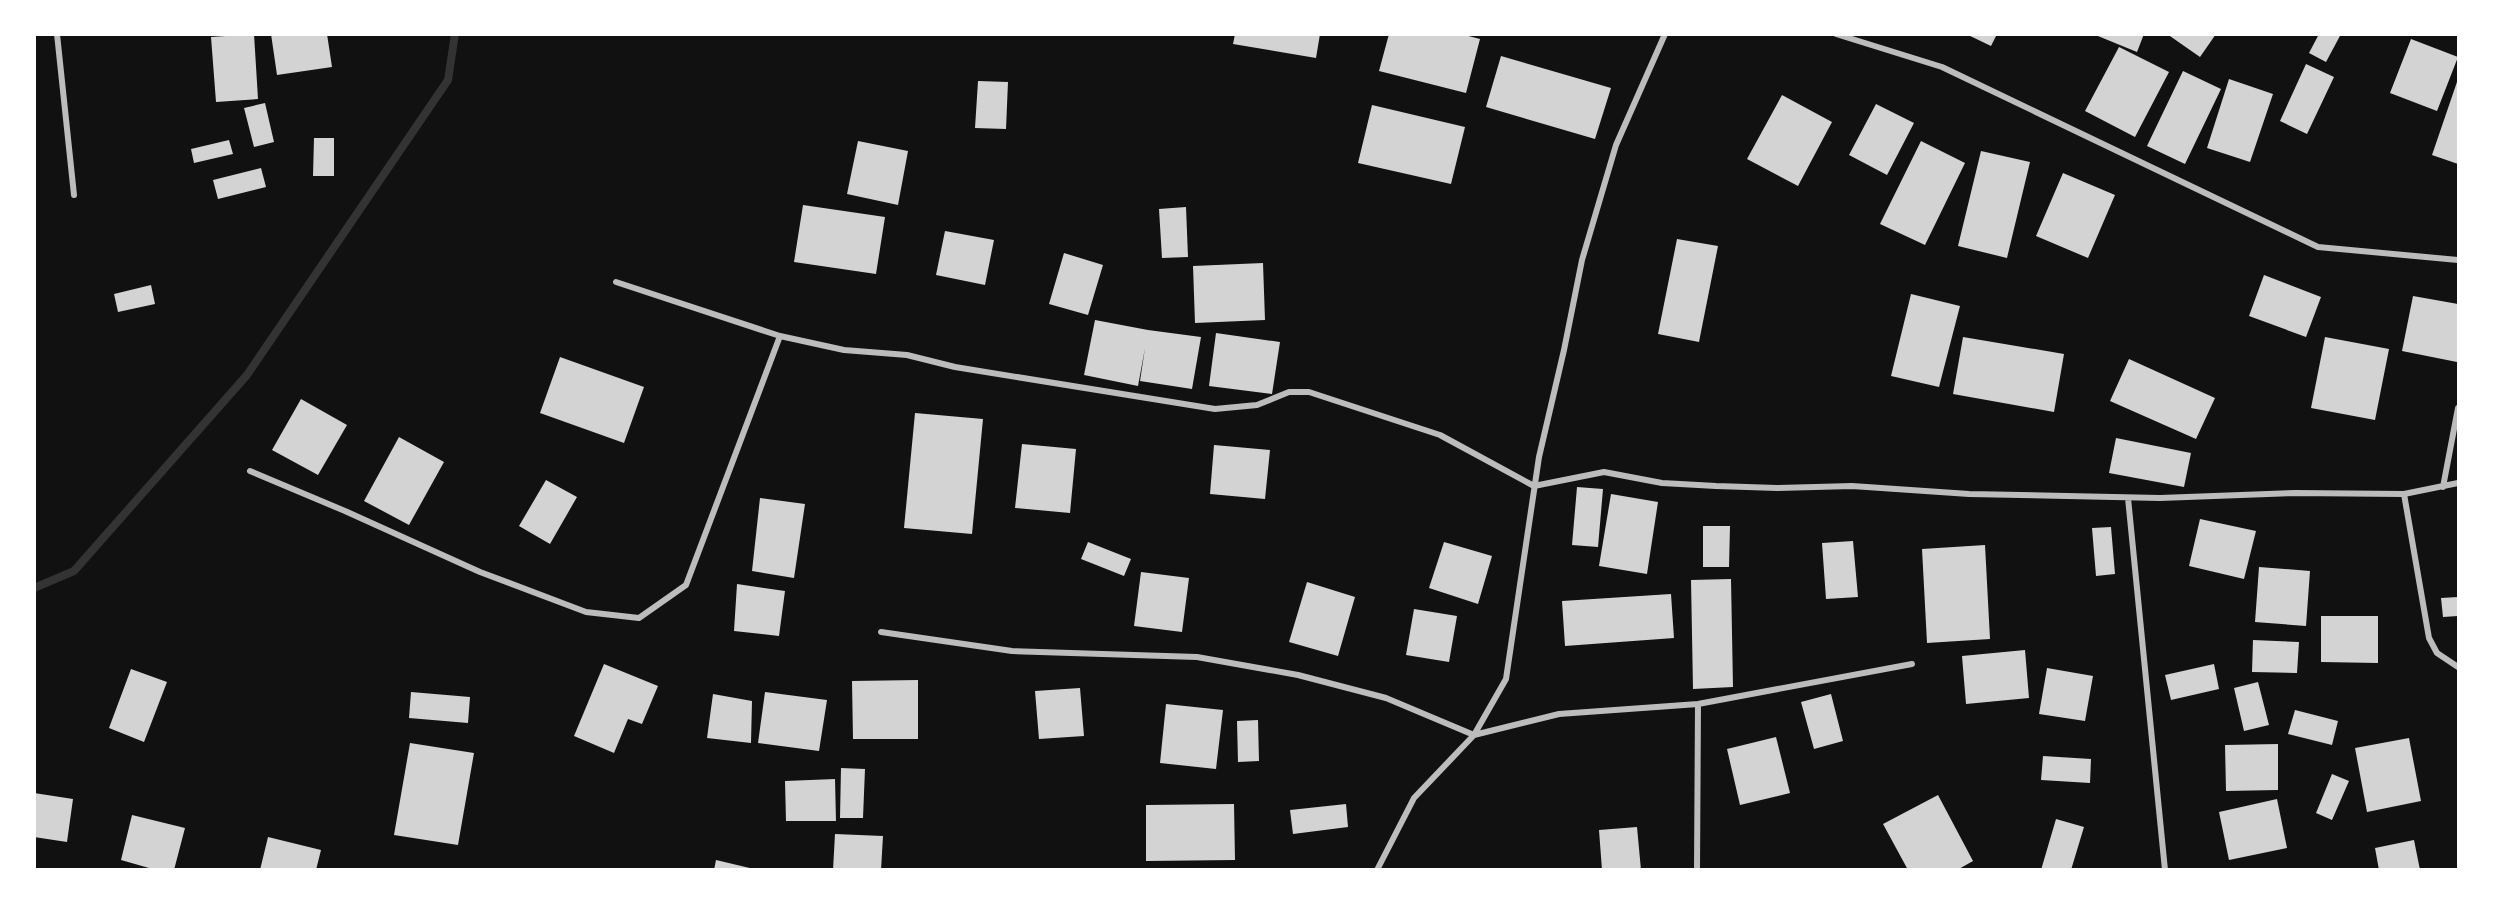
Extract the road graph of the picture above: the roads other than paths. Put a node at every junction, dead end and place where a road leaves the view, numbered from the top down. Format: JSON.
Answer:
{"nodes":[{"id":1,"x":57,"y":34,"type":"edge"},
{"id":2,"x":1665,"y":34,"type":"edge"},
{"id":3,"x":1836,"y":34,"type":"edge"},
{"id":4,"x":74,"y":195,"type":"dead end"},
{"id":5,"x":2458,"y":260,"type":"edge"},
{"id":6,"x":616,"y":282,"type":"dead end"},
{"id":7,"x":780,"y":336,"type":"junction"},
{"id":8,"x":2458,"y":408,"type":"edge"},
{"id":9,"x":250,"y":471,"type":"dead end"},
{"id":10,"x":2458,"y":483,"type":"edge"},
{"id":11,"x":1534,"y":486,"type":"junction"},
{"id":12,"x":2443,"y":487,"type":"junction"},
{"id":13,"x":2404,"y":494,"type":"junction"},
{"id":14,"x":2128,"y":498,"type":"junction"},
{"id":15,"x":881,"y":632,"type":"dead end"},
{"id":16,"x":1912,"y":664,"type":"dead end"},
{"id":17,"x":2458,"y":666,"type":"edge"},
{"id":18,"x":1698,"y":704,"type":"junction"},
{"id":19,"x":1474,"y":735,"type":"junction"},
{"id":20,"x":1377,"y":870,"type":"edge"},
{"id":21,"x":1697,"y":870,"type":"edge"},
{"id":22,"x":2165,"y":870,"type":"edge"}],
"edges":[{"from":1,"to":4,"type":"street"},
{"from":2,"to":11,"type":"street"},
{"from":3,"to":5,"type":"street"},
{"from":6,"to":7,"type":"street"},
{"from":7,"to":9,"type":"street"},
{"from":7,"to":11,"type":"street"},
{"from":8,"to":12,"type":"street"},
{"from":10,"to":12,"type":"street"},
{"from":11,"to":14,"type":"street"},
{"from":11,"to":19,"type":"street"},
{"from":12,"to":13,"type":"street"},
{"from":13,"to":14,"type":"street"},
{"from":13,"to":17,"type":"street"},
{"from":14,"to":22,"type":"street"},
{"from":15,"to":19,"type":"street"},
{"from":16,"to":18,"type":"street"},
{"from":18,"to":19,"type":"street"},
{"from":18,"to":21,"type":"street"},
{"from":19,"to":20,"type":"street"}]}
